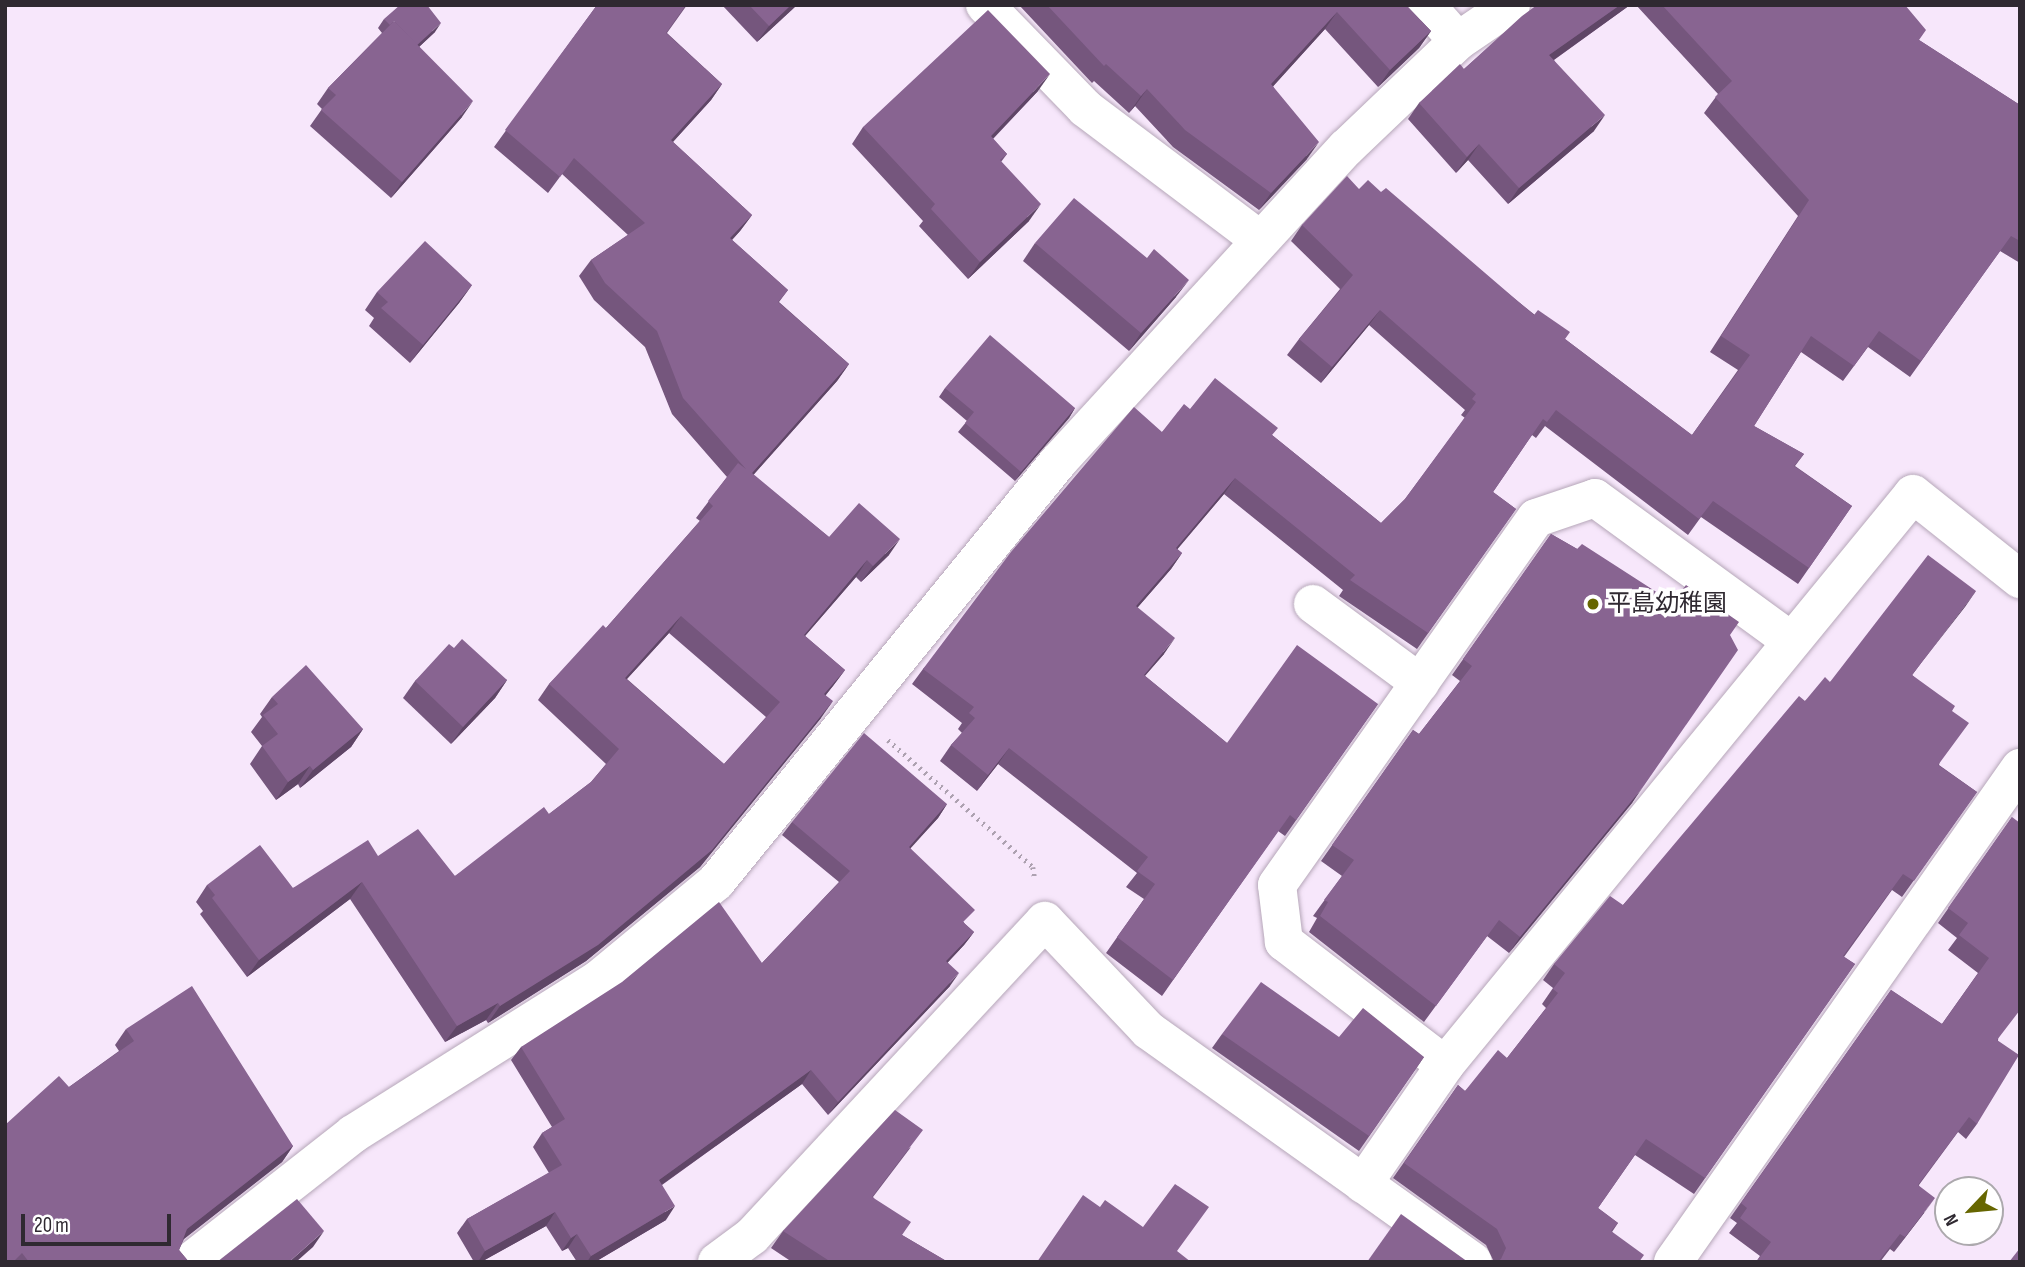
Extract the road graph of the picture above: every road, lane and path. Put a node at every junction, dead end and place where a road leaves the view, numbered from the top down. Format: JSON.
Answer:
{"nodes":[{"id":1,"x":1426,"y":5,"type":"edge"},
{"id":2,"x":1511,"y":5,"type":"edge"},
{"id":3,"x":1001,"y":11,"type":"edge"},
{"id":4,"x":1458,"y":41,"type":"junction"},
{"id":5,"x":1260,"y":240,"type":"junction"},
{"id":6,"x":2020,"y":579,"type":"edge"},
{"id":7,"x":1313,"y":604,"type":"dead end"},
{"id":8,"x":1790,"y":640,"type":"junction"},
{"id":9,"x":1420,"y":683,"type":"junction"},
{"id":10,"x":858,"y":713,"type":"junction"},
{"id":11,"x":2020,"y":768,"type":"edge"},
{"id":12,"x":1045,"y":921,"type":"junction"},
{"id":13,"x":1445,"y":1065,"type":"junction"},
{"id":14,"x":1363,"y":1184,"type":"junction"},
{"id":15,"x":190,"y":1262,"type":"edge"},
{"id":16,"x":717,"y":1262,"type":"edge"},
{"id":17,"x":1473,"y":1262,"type":"edge"},
{"id":18,"x":1673,"y":1262,"type":"edge"}],
"edges":[{"from":1,"to":4,"type":"street"},
{"from":2,"to":4,"type":"street"},
{"from":3,"to":5,"type":"street"},
{"from":4,"to":5,"type":"street"},
{"from":5,"to":10,"type":"street"},
{"from":6,"to":8,"type":"street"},
{"from":7,"to":9,"type":"street"},
{"from":8,"to":9,"type":"street"},
{"from":8,"to":13,"type":"street"},
{"from":9,"to":13,"type":"street"},
{"from":10,"to":12,"type":"path"},
{"from":10,"to":15,"type":"street"},
{"from":11,"to":18,"type":"street"},
{"from":12,"to":14,"type":"street"},
{"from":12,"to":16,"type":"street"},
{"from":13,"to":14,"type":"street"},
{"from":14,"to":17,"type":"street"}]}
